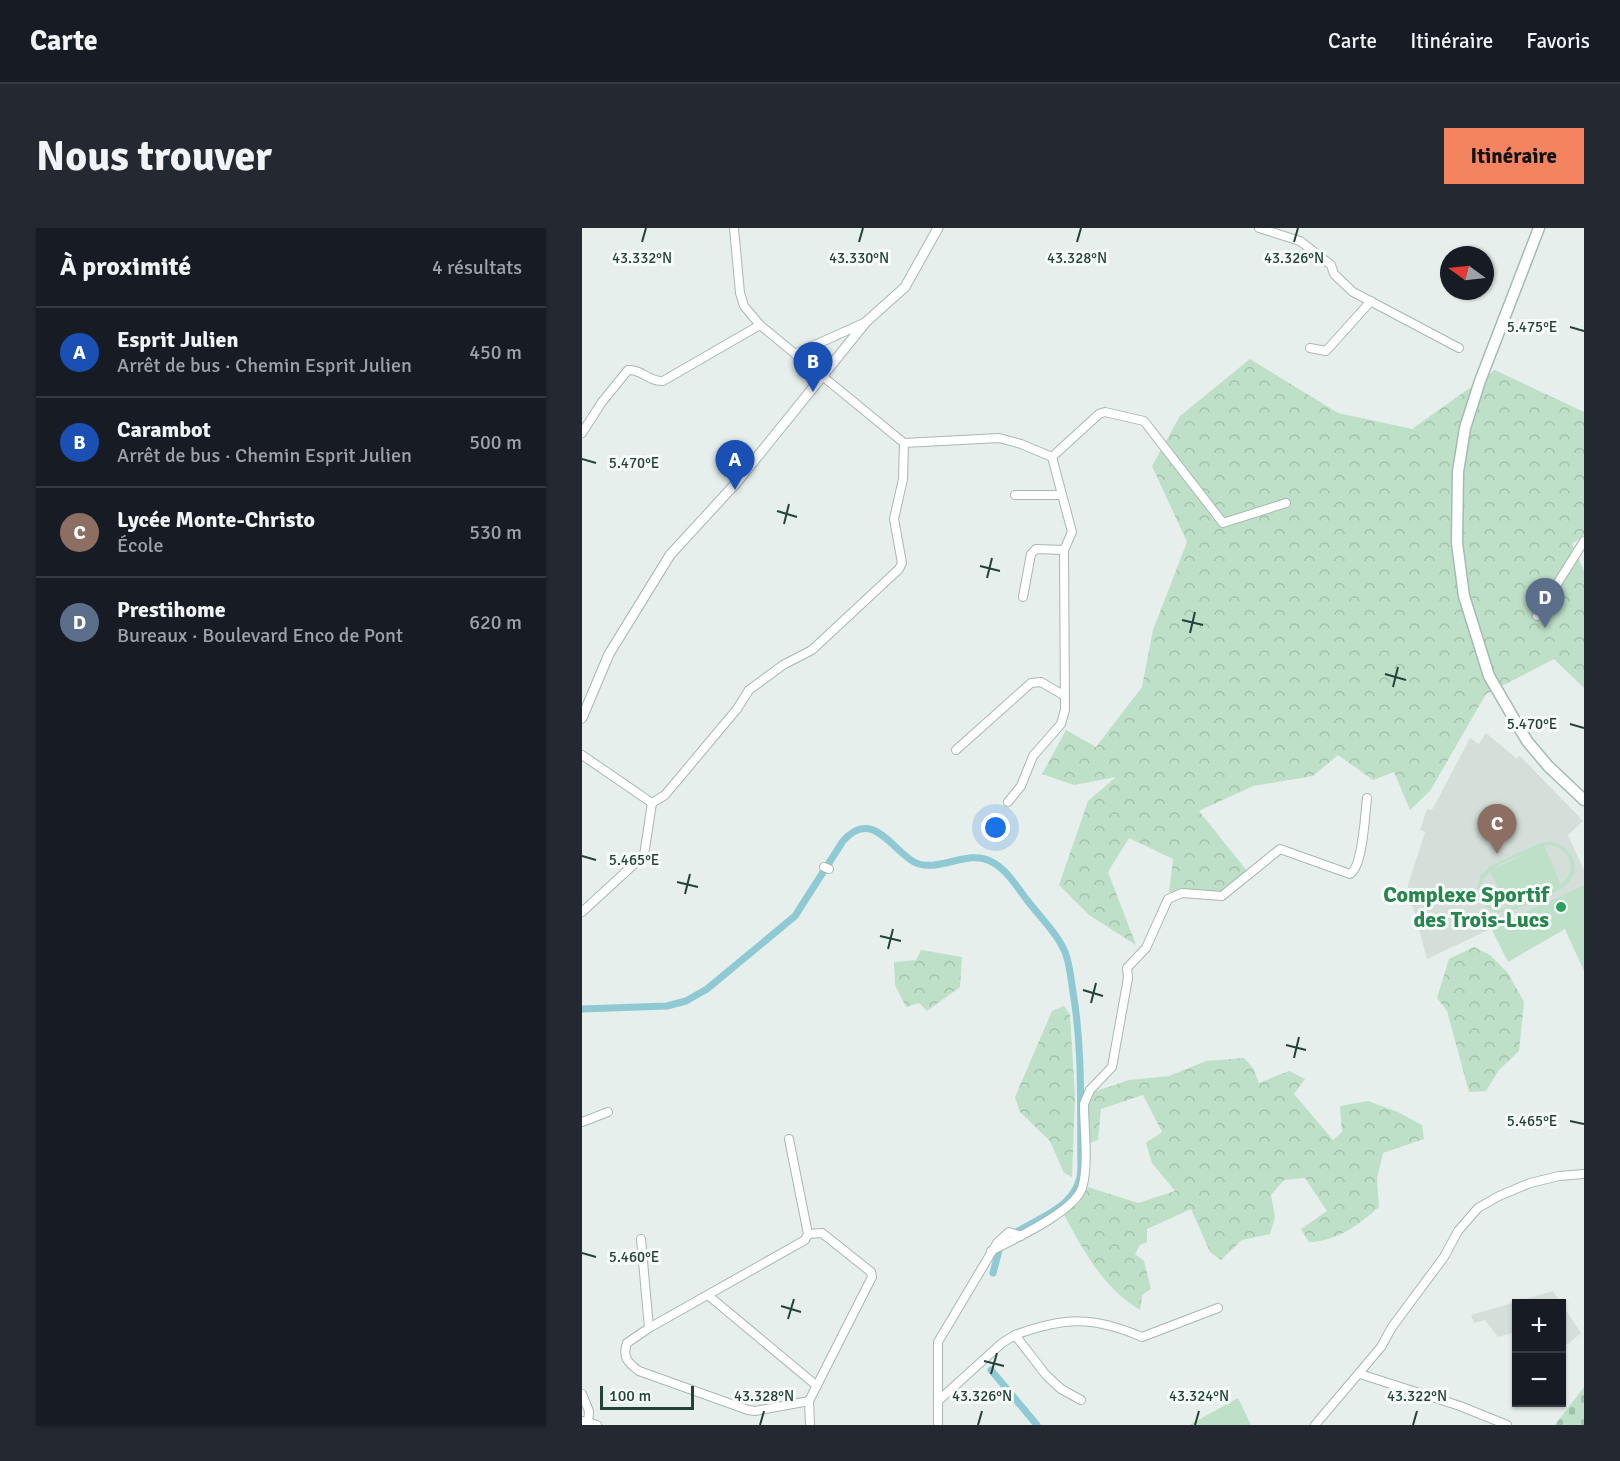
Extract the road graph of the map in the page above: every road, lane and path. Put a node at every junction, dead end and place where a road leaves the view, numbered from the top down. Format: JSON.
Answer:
{"nodes":[{"id":1,"x":734,"y":228,"type":"edge"},
{"id":2,"x":938,"y":228,"type":"edge"},
{"id":3,"x":1259,"y":228,"type":"edge"},
{"id":4,"x":1539,"y":228,"type":"edge"},
{"id":5,"x":1371,"y":301,"type":"junction"},
{"id":6,"x":866,"y":322,"type":"junction"},
{"id":7,"x":760,"y":325,"type":"junction"},
{"id":8,"x":1310,"y":348,"type":"dead end"},
{"id":9,"x":1459,"y":348,"type":"dead end"},
{"id":10,"x":795,"y":354,"type":"junction"},
{"id":11,"x":821,"y":377,"type":"junction"},
{"id":12,"x":582,"y":433,"type":"edge"},
{"id":13,"x":904,"y":443,"type":"junction"},
{"id":14,"x":1052,"y":457,"type":"junction"},
{"id":15,"x":1015,"y":495,"type":"dead end"},
{"id":16,"x":1062,"y":495,"type":"junction"},
{"id":17,"x":1286,"y":503,"type":"dead end"},
{"id":18,"x":1584,"y":542,"type":"edge"},
{"id":19,"x":1064,"y":550,"type":"junction"},
{"id":20,"x":1023,"y":597,"type":"dead end"},
{"id":21,"x":1537,"y":616,"type":"dead end"},
{"id":22,"x":1065,"y":696,"type":"junction"},
{"id":23,"x":582,"y":718,"type":"edge"},
{"id":24,"x":956,"y":750,"type":"dead end"},
{"id":25,"x":582,"y":755,"type":"edge"},
{"id":26,"x":1367,"y":798,"type":"dead end"},
{"id":27,"x":1584,"y":799,"type":"edge"},
{"id":28,"x":1008,"y":802,"type":"dead end"},
{"id":29,"x":652,"y":803,"type":"junction"},
{"id":30,"x":582,"y":912,"type":"edge"},
{"id":31,"x":608,"y":1113,"type":"dead end"},
{"id":32,"x":582,"y":1122,"type":"edge"},
{"id":33,"x":789,"y":1139,"type":"dead end"},
{"id":34,"x":1584,"y":1174,"type":"edge"},
{"id":35,"x":808,"y":1234,"type":"junction"},
{"id":36,"x":641,"y":1239,"type":"dead end"},
{"id":37,"x":709,"y":1296,"type":"junction"},
{"id":38,"x":1218,"y":1308,"type":"dead end"},
{"id":39,"x":649,"y":1328,"type":"junction"},
{"id":40,"x":1015,"y":1335,"type":"junction"},
{"id":41,"x":1360,"y":1374,"type":"junction"},
{"id":42,"x":817,"y":1386,"type":"junction"},
{"id":43,"x":582,"y":1394,"type":"edge"},
{"id":44,"x":1081,"y":1400,"type":"dead end"},
{"id":45,"x":809,"y":1401,"type":"junction"},
{"id":46,"x":939,"y":1401,"type":"junction"},
{"id":47,"x":585,"y":1422,"type":"edge"},
{"id":48,"x":597,"y":1425,"type":"edge"},
{"id":49,"x":810,"y":1425,"type":"edge"},
{"id":50,"x":938,"y":1425,"type":"edge"},
{"id":51,"x":1316,"y":1425,"type":"edge"},
{"id":52,"x":1507,"y":1425,"type":"edge"}],
"edges":[{"from":1,"to":7,"type":"street"},
{"from":2,"to":6,"type":"street"},
{"from":3,"to":5,"type":"street"},
{"from":4,"to":27,"type":"main road"},
{"from":5,"to":8,"type":"street"},
{"from":5,"to":9,"type":"street"},
{"from":6,"to":10,"type":"street"},
{"from":6,"to":11,"type":"street"},
{"from":7,"to":10,"type":"street"},
{"from":7,"to":12,"type":"street"},
{"from":10,"to":11,"type":"street"},
{"from":11,"to":13,"type":"street"},
{"from":11,"to":23,"type":"street"},
{"from":13,"to":14,"type":"street"},
{"from":13,"to":29,"type":"street"},
{"from":14,"to":16,"type":"street"},
{"from":14,"to":17,"type":"street"},
{"from":15,"to":16,"type":"street"},
{"from":16,"to":19,"type":"street"},
{"from":18,"to":21,"type":"street"},
{"from":19,"to":20,"type":"street"},
{"from":19,"to":22,"type":"street"},
{"from":22,"to":24,"type":"street"},
{"from":22,"to":28,"type":"street"},
{"from":25,"to":29,"type":"street"},
{"from":26,"to":46,"type":"street"},
{"from":29,"to":30,"type":"street"},
{"from":31,"to":32,"type":"street"},
{"from":33,"to":35,"type":"street"},
{"from":34,"to":41,"type":"street"},
{"from":35,"to":37,"type":"street"},
{"from":35,"to":42,"type":"street"},
{"from":36,"to":39,"type":"street"},
{"from":37,"to":39,"type":"street"},
{"from":37,"to":42,"type":"street"},
{"from":38,"to":40,"type":"street"},
{"from":39,"to":45,"type":"street"},
{"from":40,"to":44,"type":"street"},
{"from":40,"to":46,"type":"street"},
{"from":41,"to":51,"type":"street"},
{"from":41,"to":52,"type":"street"},
{"from":42,"to":45,"type":"street"},
{"from":43,"to":47,"type":"street"},
{"from":45,"to":49,"type":"street"},
{"from":46,"to":50,"type":"street"},
{"from":47,"to":48,"type":"street"}]}
